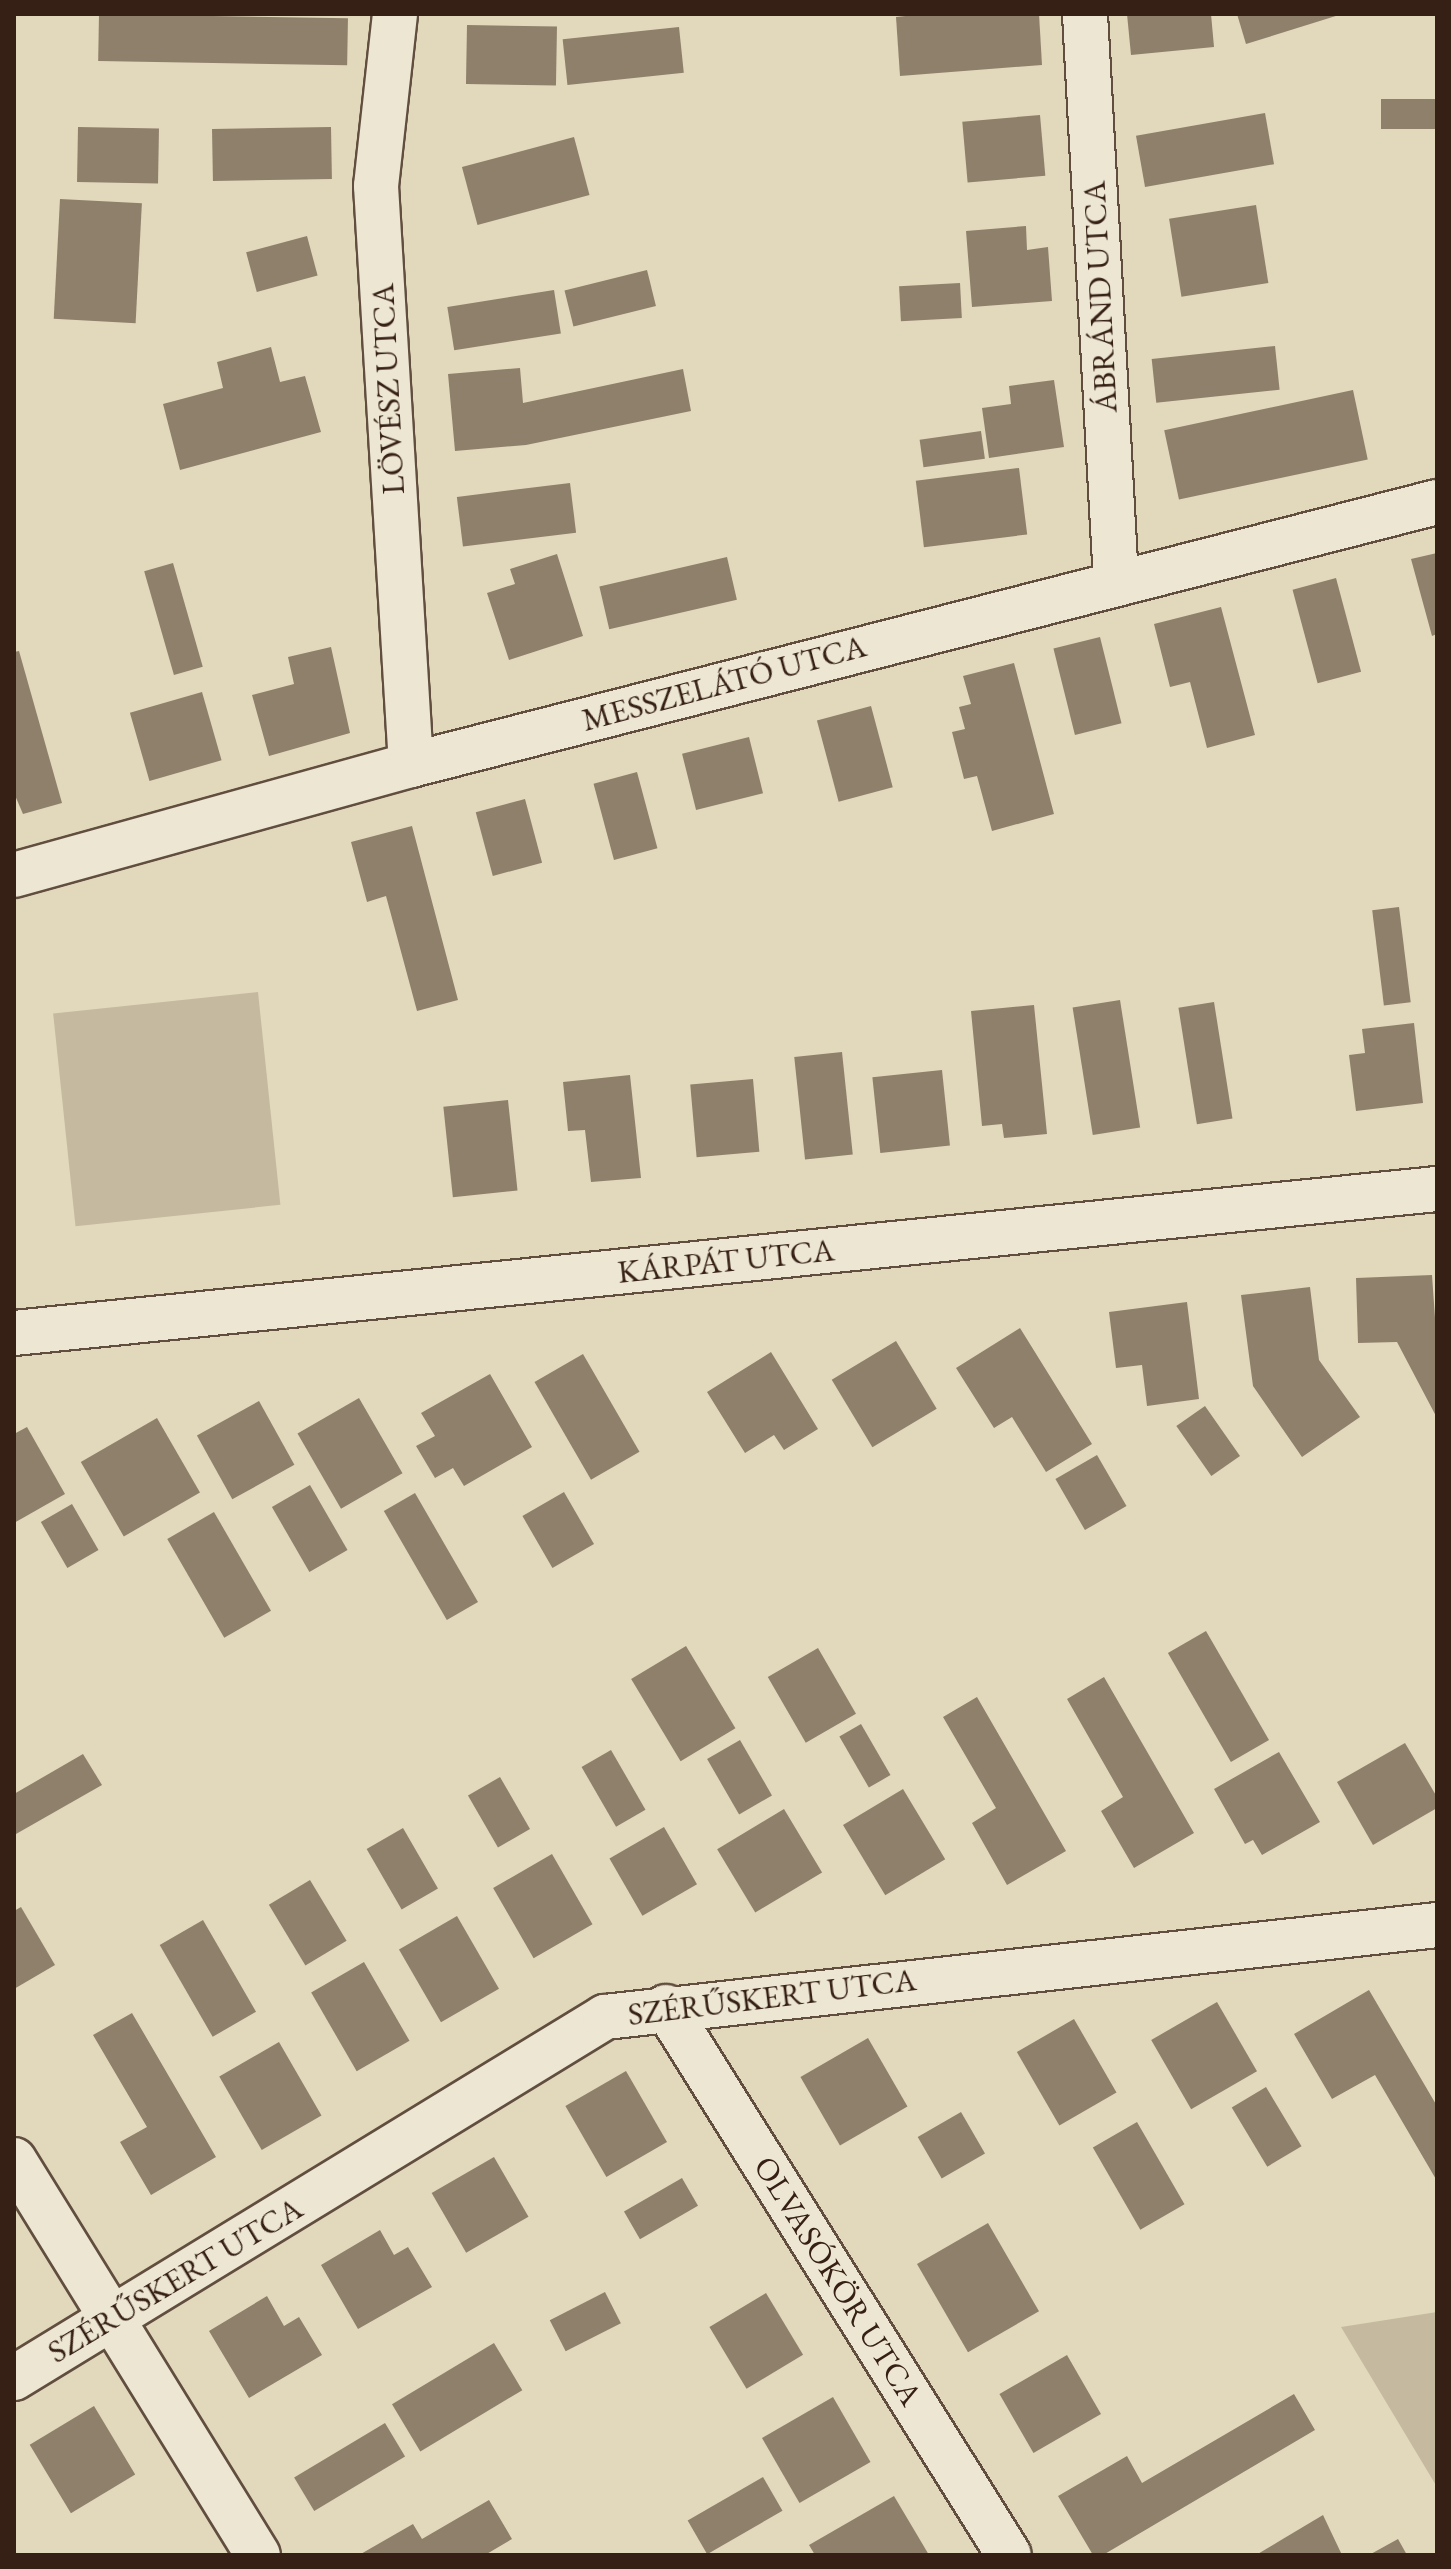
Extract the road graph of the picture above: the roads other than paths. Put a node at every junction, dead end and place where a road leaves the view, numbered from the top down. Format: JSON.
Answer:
{"nodes":[{"id":1,"x":395,"y":14,"type":"edge"},
{"id":2,"x":1085,"y":14,"type":"edge"},
{"id":3,"x":1437,"y":502,"type":"edge"},
{"id":4,"x":1116,"y":580,"type":"junction"},
{"id":5,"x":411,"y":765,"type":"junction"},
{"id":6,"x":14,"y":875,"type":"edge"},
{"id":7,"x":1437,"y":1189,"type":"edge"},
{"id":8,"x":14,"y":1333,"type":"edge"},
{"id":9,"x":1437,"y":1925,"type":"edge"},
{"id":10,"x":666,"y":2007,"type":"junction"},
{"id":11,"x":14,"y":2160,"type":"edge"},
{"id":12,"x":111,"y":2319,"type":"junction"},
{"id":13,"x":14,"y":2378,"type":"edge"},
{"id":14,"x":258,"y":2555,"type":"edge"},
{"id":15,"x":1009,"y":2555,"type":"edge"}],
"edges":[{"from":1,"to":5,"type":"street","name":"LÖVÉSZ UTCA"},
{"from":2,"to":4,"type":"street","name":"ÁBRÁND UTCA"},
{"from":3,"to":4,"type":"street","name":"MESSZELÁTÓ UTCA"},
{"from":4,"to":5,"type":"street","name":"MESSZELÁTÓ UTCA"},
{"from":5,"to":6,"type":"street","name":"MESSZELÁTÓ UTCA"},
{"from":7,"to":8,"type":"street","name":"KÁRPÁT UTCA"},
{"from":9,"to":10,"type":"street","name":"SZÉRŰSKERT UTCA"},
{"from":10,"to":12,"type":"street","name":"SZÉRŰSKERT UTCA"},
{"from":10,"to":15,"type":"street","name":"OLVASÓKÖR UTCA"},
{"from":11,"to":12,"type":"street"},
{"from":12,"to":13,"type":"street","name":"SZÉRŰSKERT UTCA"},
{"from":12,"to":14,"type":"street"}]}
